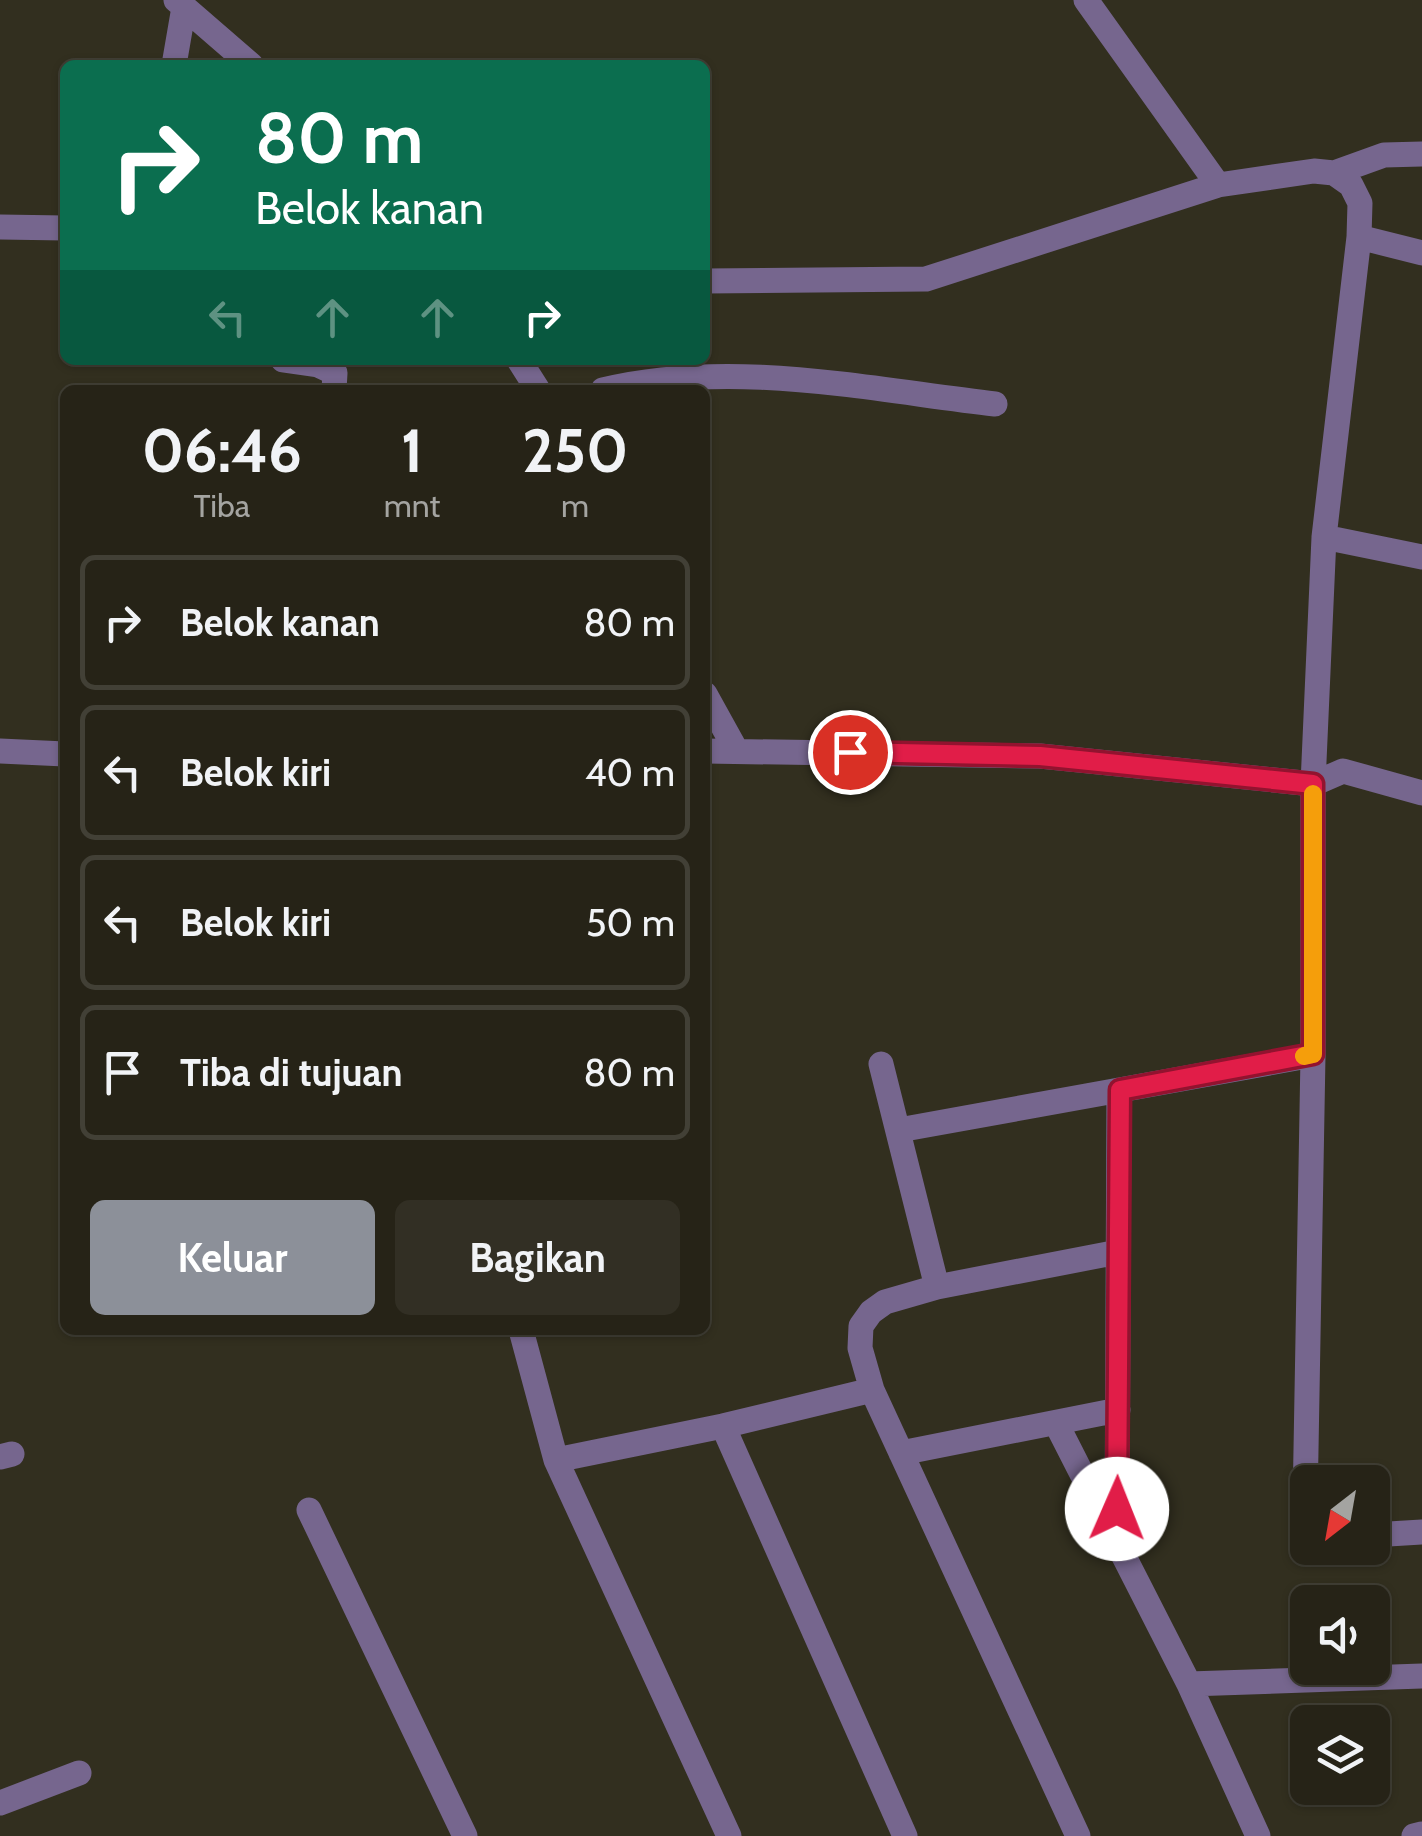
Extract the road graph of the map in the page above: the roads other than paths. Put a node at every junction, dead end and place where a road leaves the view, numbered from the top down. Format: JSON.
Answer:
{"nodes":[{"id":1,"x":1086,"y":0,"type":"edge"},
{"id":2,"x":180,"y":3,"type":"edge"},
{"id":3,"x":174,"y":60,"type":"edge"},
{"id":4,"x":245,"y":60,"type":"edge"},
{"id":5,"x":1422,"y":154,"type":"edge"},
{"id":6,"x":1334,"y":173,"type":"junction"},
{"id":7,"x":1218,"y":185,"type":"junction"},
{"id":8,"x":0,"y":227,"type":"edge"},
{"id":9,"x":60,"y":228,"type":"edge"},
{"id":10,"x":1359,"y":237,"type":"junction"},
{"id":11,"x":1422,"y":252,"type":"edge"},
{"id":12,"x":710,"y":280,"type":"edge"},
{"id":13,"x":311,"y":365,"type":"edge"},
{"id":14,"x":334,"y":385,"type":"edge"},
{"id":15,"x":630,"y":385,"type":"edge"},
{"id":16,"x":996,"y":404,"type":"dead end"},
{"id":17,"x":1324,"y":537,"type":"junction"},
{"id":18,"x":1422,"y":558,"type":"edge"},
{"id":19,"x":710,"y":703,"type":"edge"},
{"id":20,"x":0,"y":750,"type":"edge"},
{"id":21,"x":736,"y":750,"type":"junction"},
{"id":22,"x":710,"y":751,"type":"edge"},
{"id":23,"x":60,"y":754,"type":"edge"},
{"id":24,"x":1313,"y":784,"type":"junction"},
{"id":25,"x":1422,"y":793,"type":"edge"},
{"id":26,"x":1313,"y":1054,"type":"junction"},
{"id":27,"x":881,"y":1064,"type":"dead end"},
{"id":28,"x":1120,"y":1090,"type":"junction"},
{"id":29,"x":899,"y":1130,"type":"junction"},
{"id":30,"x":1118,"y":1252,"type":"junction"},
{"id":31,"x":937,"y":1287,"type":"junction"},
{"id":32,"x":522,"y":1335,"type":"edge"},
{"id":33,"x":872,"y":1390,"type":"junction"},
{"id":34,"x":1118,"y":1410,"type":"junction"},
{"id":35,"x":1056,"y":1423,"type":"junction"},
{"id":36,"x":723,"y":1426,"type":"junction"},
{"id":37,"x":901,"y":1453,"type":"junction"},
{"id":38,"x":556,"y":1460,"type":"junction"},
{"id":39,"x":1306,"y":1465,"type":"edge"},
{"id":40,"x":309,"y":1510,"type":"dead end"},
{"id":41,"x":1422,"y":1532,"type":"edge"},
{"id":42,"x":1390,"y":1533,"type":"edge"},
{"id":43,"x":1116,"y":1542,"type":"junction"},
{"id":44,"x":1422,"y":1676,"type":"edge"},
{"id":45,"x":1190,"y":1684,"type":"junction"},
{"id":46,"x":78,"y":1773,"type":"dead end"},
{"id":47,"x":0,"y":1803,"type":"edge"},
{"id":48,"x":1422,"y":1834,"type":"edge"},
{"id":49,"x":465,"y":1836,"type":"edge"},
{"id":50,"x":729,"y":1836,"type":"edge"},
{"id":51,"x":905,"y":1836,"type":"edge"},
{"id":52,"x":1078,"y":1836,"type":"edge"},
{"id":53,"x":1258,"y":1836,"type":"edge"},
{"id":54,"x":1414,"y":1836,"type":"edge"}],
"edges":[{"from":1,"to":7,"type":"street"},
{"from":2,"to":3,"type":"street"},
{"from":2,"to":4,"type":"street"},
{"from":5,"to":6,"type":"street"},
{"from":6,"to":7,"type":"street"},
{"from":6,"to":10,"type":"street"},
{"from":7,"to":12,"type":"street"},
{"from":8,"to":9,"type":"street"},
{"from":10,"to":11,"type":"street"},
{"from":10,"to":17,"type":"street"},
{"from":13,"to":14,"type":"street"},
{"from":15,"to":16,"type":"street"},
{"from":17,"to":18,"type":"street"},
{"from":17,"to":24,"type":"street"},
{"from":19,"to":21,"type":"street"},
{"from":20,"to":23,"type":"street"},
{"from":21,"to":22,"type":"street"},
{"from":21,"to":24,"type":"street"},
{"from":24,"to":25,"type":"street"},
{"from":24,"to":26,"type":"street"},
{"from":26,"to":28,"type":"street"},
{"from":26,"to":39,"type":"street"},
{"from":27,"to":29,"type":"street"},
{"from":28,"to":29,"type":"street"},
{"from":28,"to":30,"type":"street"},
{"from":29,"to":31,"type":"street"},
{"from":30,"to":31,"type":"street"},
{"from":30,"to":34,"type":"street"},
{"from":31,"to":33,"type":"street"},
{"from":32,"to":38,"type":"street"},
{"from":33,"to":36,"type":"street"},
{"from":33,"to":37,"type":"street"},
{"from":34,"to":35,"type":"street"},
{"from":34,"to":43,"type":"street"},
{"from":35,"to":37,"type":"street"},
{"from":35,"to":43,"type":"street"},
{"from":36,"to":38,"type":"street"},
{"from":36,"to":51,"type":"street"},
{"from":37,"to":52,"type":"street"},
{"from":38,"to":50,"type":"street"},
{"from":40,"to":49,"type":"street"},
{"from":41,"to":42,"type":"street"},
{"from":43,"to":45,"type":"street"},
{"from":44,"to":45,"type":"street"},
{"from":45,"to":53,"type":"street"},
{"from":46,"to":47,"type":"street"},
{"from":48,"to":54,"type":"street"}]}
